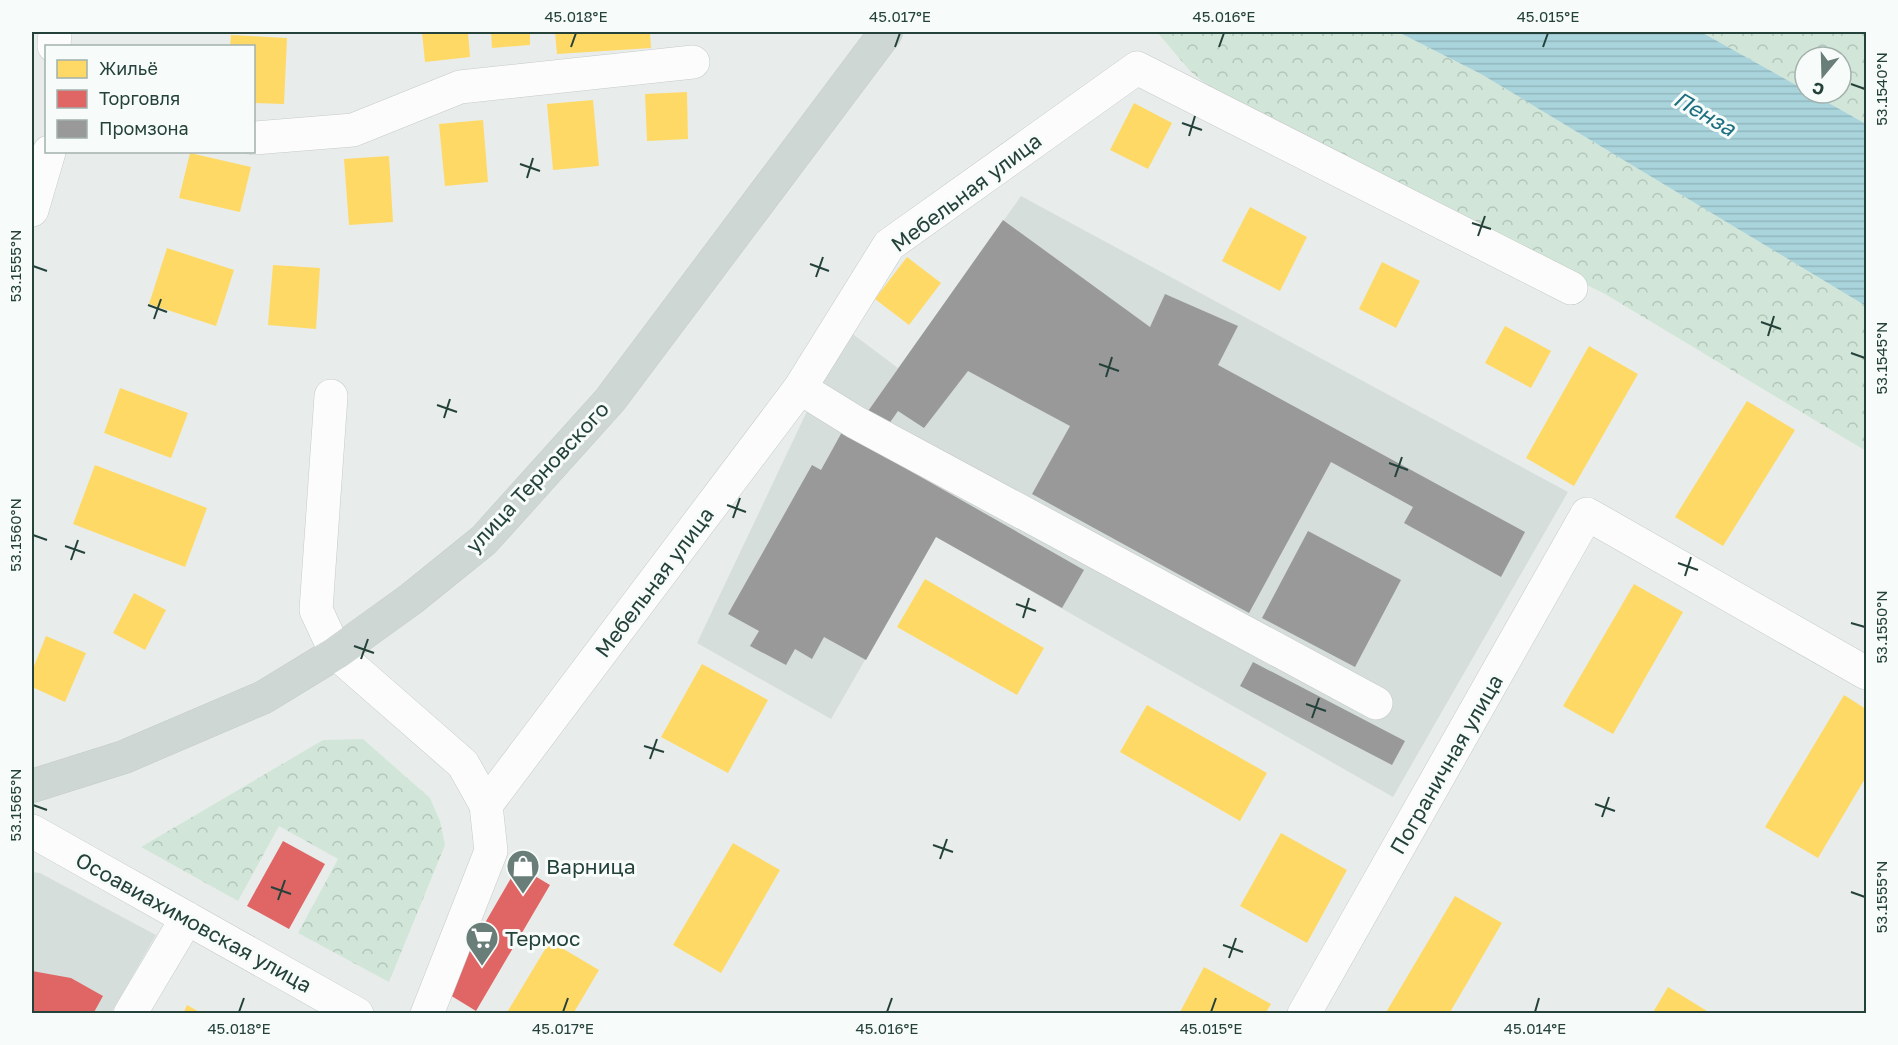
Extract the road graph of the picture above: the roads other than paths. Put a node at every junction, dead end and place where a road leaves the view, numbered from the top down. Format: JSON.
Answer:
{"nodes":[{"id":1,"x":886,"y":32,"type":"edge"},
{"id":2,"x":693,"y":62,"type":"dead end"},
{"id":3,"x":255,"y":138,"type":"edge"},
{"id":4,"x":55,"y":153,"type":"edge"},
{"id":5,"x":32,"y":210,"type":"edge"},
{"id":6,"x":1571,"y":288,"type":"dead end"},
{"id":7,"x":800,"y":388,"type":"junction"},
{"id":8,"x":332,"y":396,"type":"dead end"},
{"id":9,"x":336,"y":652,"type":"junction"},
{"id":10,"x":1866,"y":673,"type":"edge"},
{"id":11,"x":1376,"y":702,"type":"dead end"},
{"id":12,"x":32,"y":786,"type":"edge"},
{"id":13,"x":486,"y":805,"type":"junction"},
{"id":14,"x":32,"y":831,"type":"edge"},
{"id":15,"x":186,"y":918,"type":"junction"},
{"id":16,"x":130,"y":1014,"type":"edge"},
{"id":17,"x":357,"y":1014,"type":"edge"},
{"id":18,"x":427,"y":1014,"type":"edge"},
{"id":19,"x":1304,"y":1014,"type":"edge"}],
"edges":[{"from":1,"to":9,"type":"main road","name":"улица Терновского"},
{"from":2,"to":3,"type":"street"},
{"from":4,"to":5,"type":"street"},
{"from":6,"to":7,"type":"street","name":"Мебельная улица"},
{"from":7,"to":11,"type":"street"},
{"from":7,"to":13,"type":"street","name":"Мебельная улица"},
{"from":8,"to":9,"type":"street"},
{"from":9,"to":12,"type":"main road","name":"улица Терновского"},
{"from":9,"to":13,"type":"street"},
{"from":10,"to":19,"type":"street","name":"Пограничная улица"},
{"from":13,"to":18,"type":"street"},
{"from":14,"to":15,"type":"street","name":"Осоавиахимовская улица"},
{"from":15,"to":16,"type":"street"},
{"from":15,"to":17,"type":"street","name":"Осоавиахимовская улица"}]}
